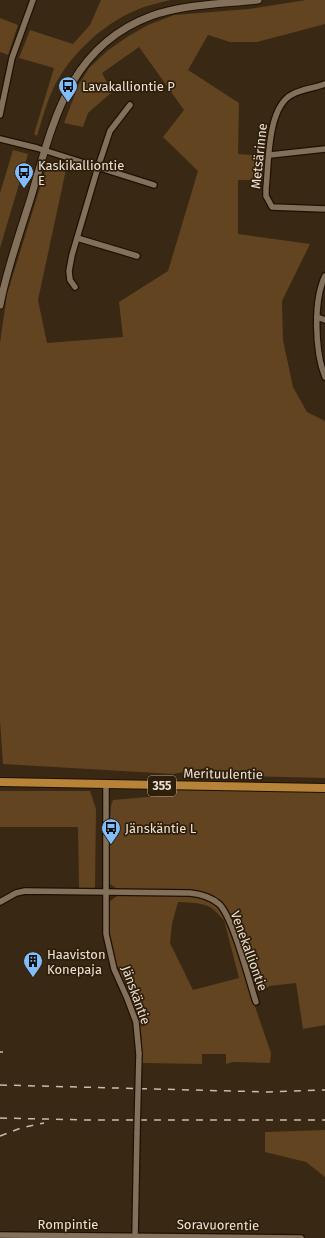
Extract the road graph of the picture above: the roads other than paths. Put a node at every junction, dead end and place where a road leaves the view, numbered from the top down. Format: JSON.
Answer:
{"nodes":[{"id":1,"x":33,"y":0,"type":"edge"},
{"id":2,"x":258,"y":0,"type":"edge"},
{"id":3,"x":3,"y":81,"type":"edge"},
{"id":4,"x":325,"y":84,"type":"edge"},
{"id":5,"x":130,"y":105,"type":"dead end"},
{"id":6,"x":0,"y":114,"type":"edge"},
{"id":7,"x":0,"y":139,"type":"edge"},
{"id":8,"x":325,"y":149,"type":"edge"},
{"id":9,"x":45,"y":151,"type":"junction"},
{"id":10,"x":270,"y":155,"type":"junction"},
{"id":11,"x":98,"y":167,"type":"junction"},
{"id":12,"x":154,"y":184,"type":"dead end"},
{"id":13,"x":325,"y":209,"type":"edge"},
{"id":14,"x":78,"y":238,"type":"junction"},
{"id":15,"x":136,"y":256,"type":"dead end"},
{"id":16,"x":325,"y":276,"type":"edge"},
{"id":17,"x":75,"y":287,"type":"dead end"},
{"id":18,"x":0,"y":305,"type":"edge"},
{"id":19,"x":317,"y":317,"type":"junction"},
{"id":20,"x":325,"y":320,"type":"edge"},
{"id":21,"x":325,"y":377,"type":"edge"},
{"id":22,"x":0,"y":782,"type":"edge"},
{"id":23,"x":106,"y":784,"type":"junction"},
{"id":24,"x":325,"y":788,"type":"edge"},
{"id":25,"x":105,"y":892,"type":"junction"},
{"id":26,"x":0,"y":902,"type":"edge"},
{"id":27,"x":256,"y":1002,"type":"dead end"},
{"id":28,"x":0,"y":1235,"type":"edge"},
{"id":29,"x":135,"y":1237,"type":"edge"},
{"id":30,"x":301,"y":1238,"type":"edge"}],
"edges":[{"from":1,"to":3,"type":"street"},
{"from":2,"to":9,"type":"street"},
{"from":3,"to":6,"type":"street"},
{"from":4,"to":10,"type":"street","name":"Metsärinne"},
{"from":5,"to":11,"type":"street"},
{"from":7,"to":9,"type":"street"},
{"from":8,"to":10,"type":"street"},
{"from":9,"to":11,"type":"street"},
{"from":9,"to":18,"type":"street"},
{"from":10,"to":13,"type":"street","name":"Metsärinne"},
{"from":11,"to":12,"type":"street"},
{"from":11,"to":14,"type":"street"},
{"from":14,"to":15,"type":"street"},
{"from":14,"to":17,"type":"street"},
{"from":16,"to":19,"type":"street"},
{"from":19,"to":20,"type":"street"},
{"from":19,"to":21,"type":"street"},
{"from":22,"to":23,"type":"main road","name":"Merituulentie","number":"355"},
{"from":23,"to":24,"type":"main road","name":"Merituulentie","number":"355"},
{"from":23,"to":25,"type":"street","name":"Jänskäntie"},
{"from":25,"to":26,"type":"street","name":"Venekalliontie"},
{"from":25,"to":27,"type":"street","name":"Venekalliontie"},
{"from":25,"to":29,"type":"street","name":"Jänskäntie","bridge":true},
{"from":28,"to":29,"type":"street","name":"Rompintie"},
{"from":29,"to":30,"type":"street","name":"Soravuorentie"}]}
